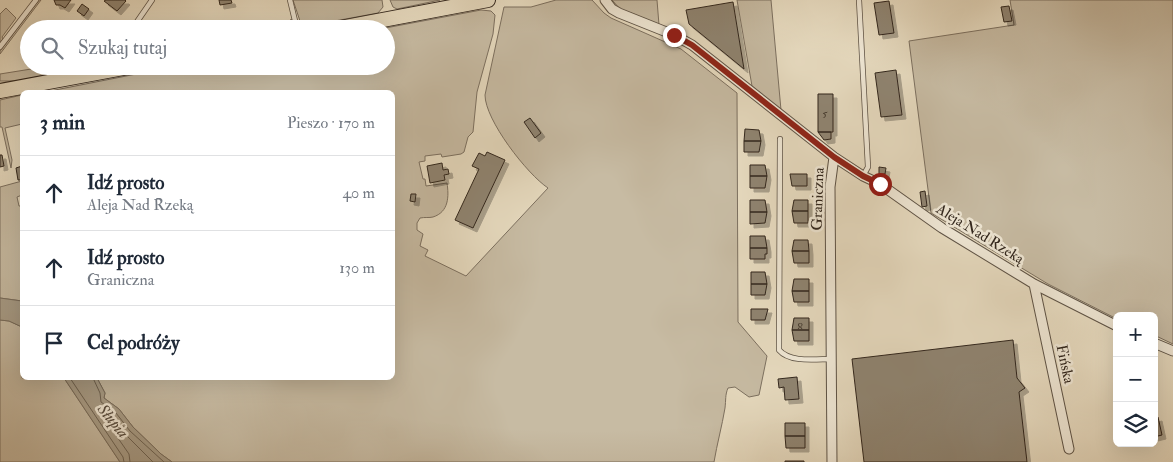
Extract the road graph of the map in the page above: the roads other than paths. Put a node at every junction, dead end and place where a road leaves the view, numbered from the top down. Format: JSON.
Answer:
{"nodes":[{"id":1,"x":36,"y":0,"type":"edge"},
{"id":2,"x":152,"y":0,"type":"edge"},
{"id":3,"x":290,"y":0,"type":"edge"},
{"id":4,"x":488,"y":0,"type":"edge"},
{"id":5,"x":605,"y":0,"type":"edge"},
{"id":6,"x":859,"y":0,"type":"edge"},
{"id":7,"x":21,"y":20,"type":"edge"},
{"id":8,"x":138,"y":20,"type":"edge"},
{"id":9,"x":295,"y":20,"type":"edge"},
{"id":10,"x":382,"y":20,"type":"edge"},
{"id":11,"x":20,"y":21,"type":"edge"},
{"id":12,"x":0,"y":47,"type":"edge"},
{"id":13,"x":85,"y":75,"type":"edge"},
{"id":14,"x":0,"y":91,"type":"edge"},
{"id":15,"x":780,"y":139,"type":"dead end"},
{"id":16,"x":834,"y":157,"type":"junction"},
{"id":17,"x":863,"y":176,"type":"junction"},
{"id":18,"x":1034,"y":284,"type":"junction"},
{"id":19,"x":1113,"y":324,"type":"edge"},
{"id":20,"x":1158,"y":345,"type":"edge"},
{"id":21,"x":1173,"y":351,"type":"edge"},
{"id":22,"x":832,"y":359,"type":"junction"},
{"id":23,"x":1069,"y":449,"type":"dead end"},
{"id":24,"x":832,"y":462,"type":"edge"}],
"edges":[{"from":1,"to":7,"type":"lane"},
{"from":2,"to":8,"type":"lane"},
{"from":3,"to":9,"type":"lane"},
{"from":4,"to":10,"type":"main road"},
{"from":5,"to":16,"type":"street","name":"Graniczna"},
{"from":6,"to":17,"type":"lane"},
{"from":11,"to":12,"type":"lane"},
{"from":13,"to":14,"type":"main road"},
{"from":15,"to":22,"type":"lane"},
{"from":16,"to":17,"type":"street","name":"Aleja Nad Rzeką"},
{"from":16,"to":22,"type":"street","name":"Graniczna"},
{"from":17,"to":18,"type":"street","name":"Aleja Nad Rzeką"},
{"from":18,"to":19,"type":"street","name":"Aleja Nad Rzeką"},
{"from":18,"to":23,"type":"street","name":"Fińska"},
{"from":20,"to":21,"type":"street"},
{"from":22,"to":24,"type":"street","name":"Graniczna"}]}
